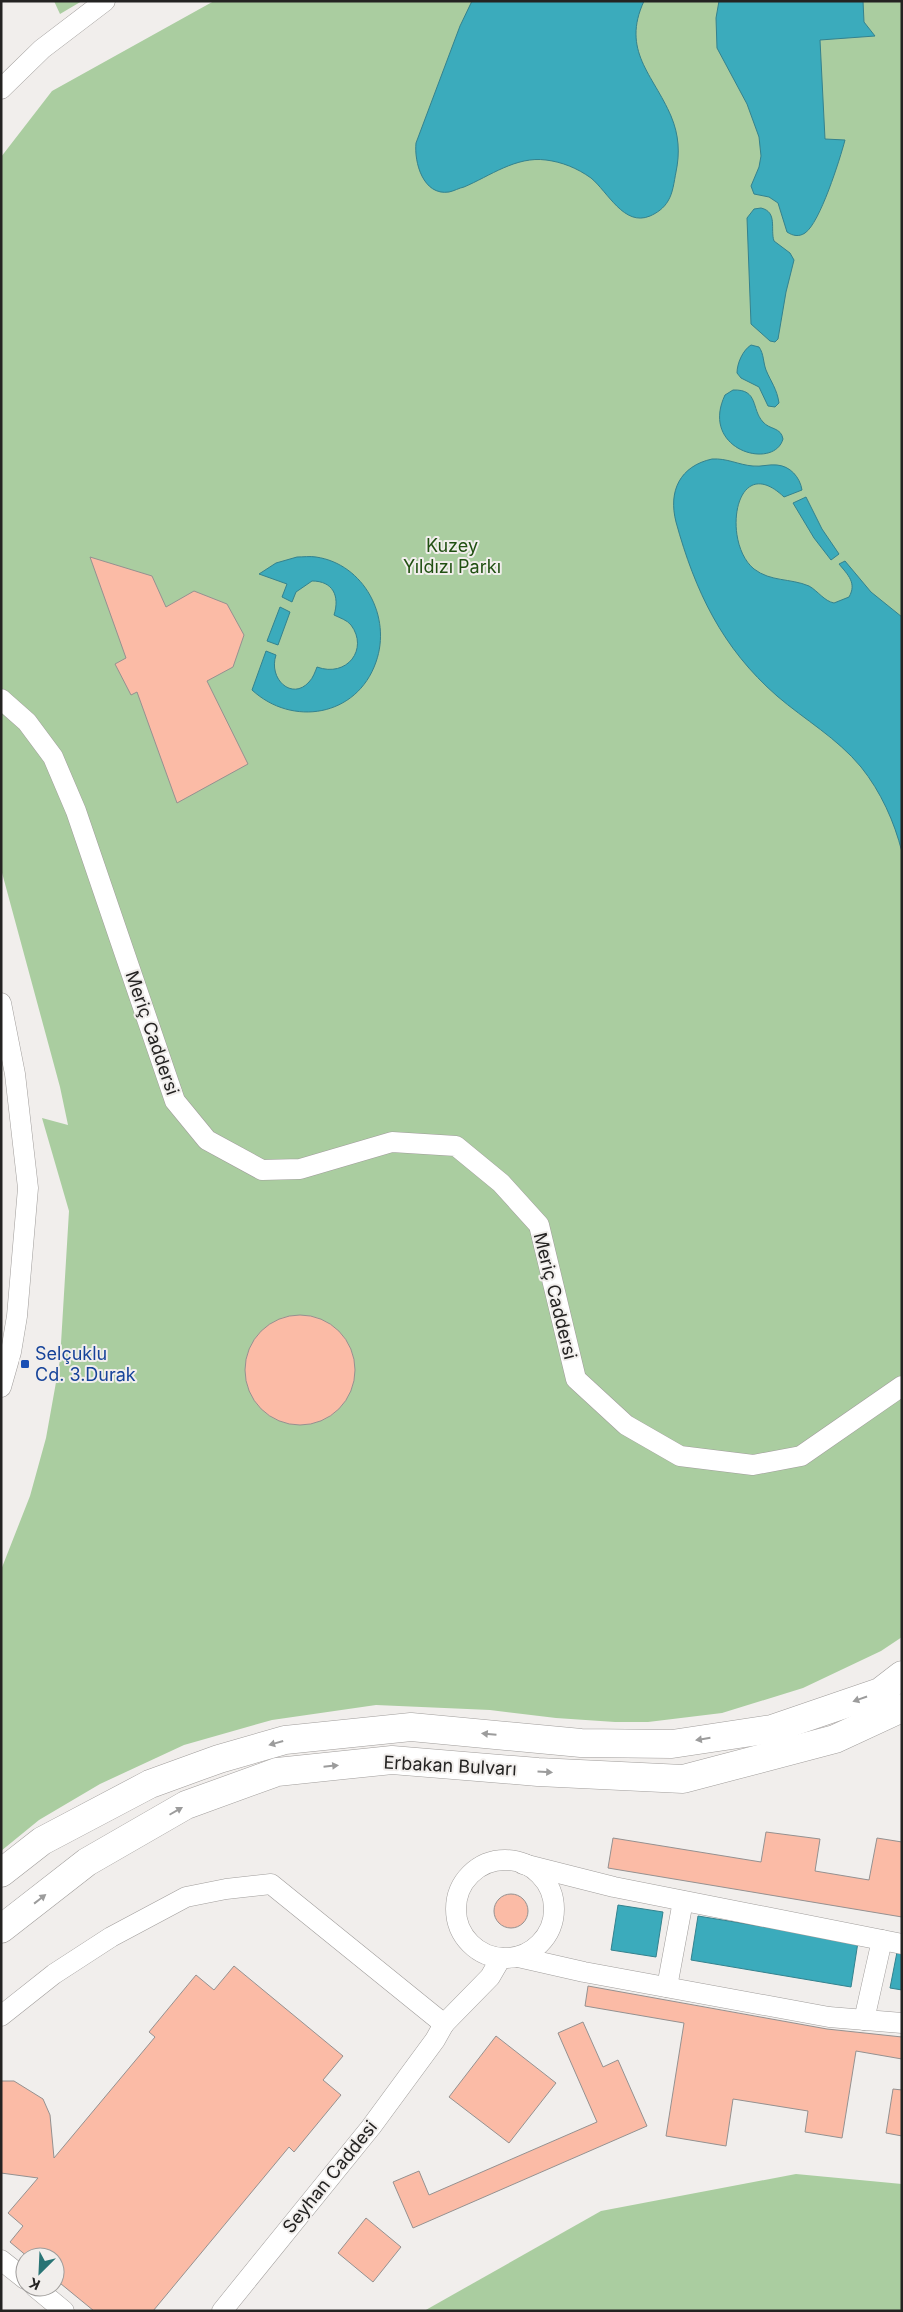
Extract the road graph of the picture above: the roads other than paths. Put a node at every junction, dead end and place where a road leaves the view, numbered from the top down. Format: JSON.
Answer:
{"nodes":[{"id":1,"x":105,"y":1,"type":"edge"},
{"id":2,"x":1,"y":89,"type":"edge"},
{"id":3,"x":1,"y":699,"type":"edge"},
{"id":4,"x":1,"y":1003,"type":"edge"},
{"id":5,"x":902,"y":1386,"type":"edge"},
{"id":6,"x":1,"y":1387,"type":"edge"},
{"id":7,"x":902,"y":1675,"type":"edge"},
{"id":8,"x":902,"y":1708,"type":"edge"},
{"id":9,"x":523,"y":1864,"type":"junction"},
{"id":10,"x":1,"y":1873,"type":"edge"},
{"id":11,"x":683,"y":1901,"type":"junction"},
{"id":12,"x":1,"y":1929,"type":"edge"},
{"id":13,"x":882,"y":1940,"type":"junction"},
{"id":14,"x":902,"y":1944,"type":"edge"},
{"id":15,"x":510,"y":1957,"type":"junction"},
{"id":16,"x":667,"y":1987,"type":"junction"},
{"id":17,"x":1,"y":2016,"type":"edge"},
{"id":18,"x":864,"y":2020,"type":"junction"},
{"id":19,"x":902,"y":2023,"type":"edge"},
{"id":20,"x":440,"y":2032,"type":"junction"},
{"id":21,"x":1,"y":2260,"type":"edge"},
{"id":22,"x":15,"y":2271,"type":"edge"},
{"id":23,"x":47,"y":2297,"type":"edge"},
{"id":24,"x":64,"y":2311,"type":"edge"},
{"id":25,"x":222,"y":2311,"type":"edge"}],
"edges":[{"from":1,"to":2,"type":"street"},
{"from":3,"to":5,"type":"street","name":"Meriç Caddersi"},
{"from":4,"to":6,"type":"street"},
{"from":7,"to":10,"type":"highway","name":"Erbakan Bulvarı","one_way":true},
{"from":12,"to":8,"type":"highway","name":"Erbakan Bulvarı","one_way":true},
{"from":9,"to":11,"type":"street"},
{"from":9,"to":15,"type":"street"},
{"from":9,"to":15,"type":"street"},
{"from":11,"to":13,"type":"street"},
{"from":11,"to":16,"type":"street"},
{"from":13,"to":14,"type":"street"},
{"from":13,"to":18,"type":"street"},
{"from":15,"to":16,"type":"street"},
{"from":15,"to":20,"type":"street","name":"Seyhan Caddesi"},
{"from":16,"to":18,"type":"street"},
{"from":17,"to":20,"type":"street"},
{"from":18,"to":19,"type":"street"},
{"from":20,"to":25,"type":"street","name":"Seyhan Caddesi"},
{"from":21,"to":22,"type":"street"},
{"from":23,"to":24,"type":"street"}]}
